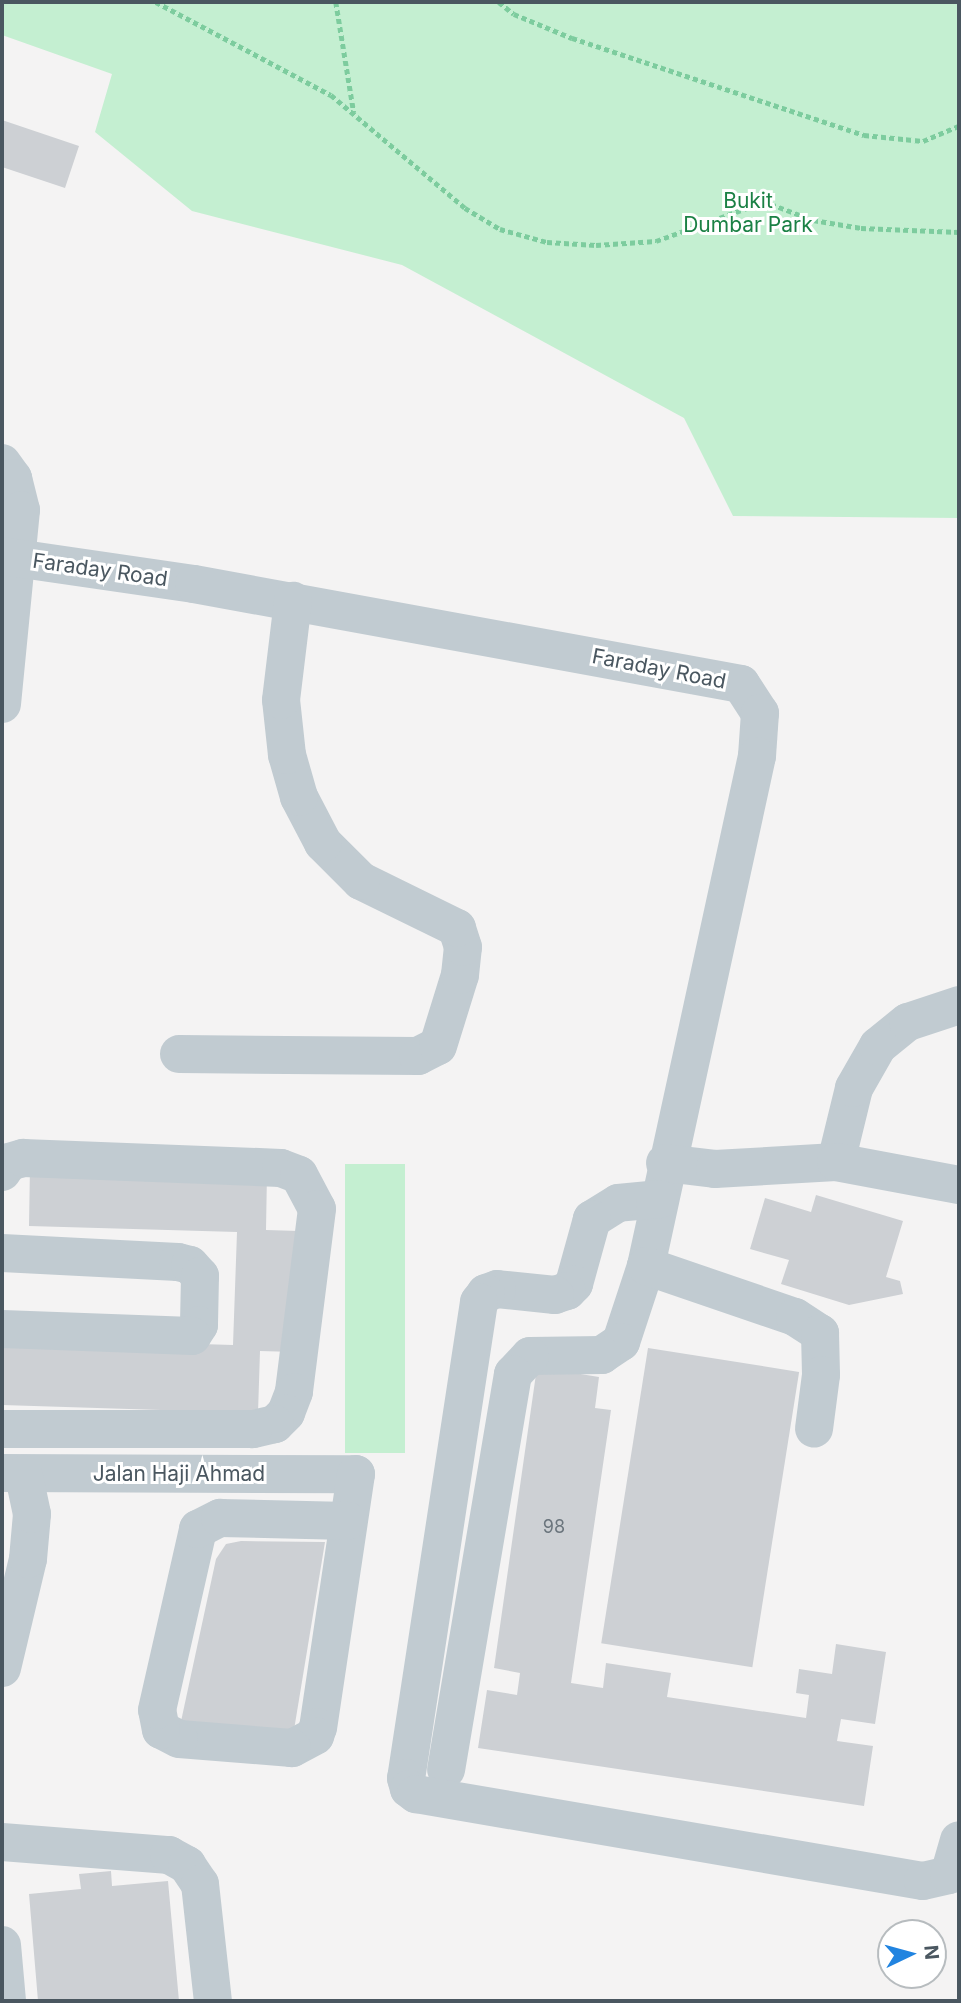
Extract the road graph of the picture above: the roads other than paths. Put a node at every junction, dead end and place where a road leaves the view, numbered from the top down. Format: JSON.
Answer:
{"nodes":[{"id":1,"x":2,"y":463,"type":"edge"},
{"id":2,"x":11,"y":557,"type":"edge"},
{"id":3,"x":293,"y":601,"type":"junction"},
{"id":4,"x":2,"y":704,"type":"edge"},
{"id":5,"x":959,"y":1005,"type":"edge"},
{"id":6,"x":179,"y":1054,"type":"dead end"},
{"id":7,"x":836,"y":1163,"type":"junction"},
{"id":8,"x":2,"y":1172,"type":"edge"},
{"id":9,"x":662,"y":1181,"type":"junction"},
{"id":10,"x":959,"y":1185,"type":"edge"},
{"id":11,"x":2,"y":1254,"type":"edge"},
{"id":12,"x":646,"y":1266,"type":"junction"},
{"id":13,"x":2,"y":1329,"type":"edge"},
{"id":14,"x":2,"y":1429,"type":"edge"},
{"id":15,"x":814,"y":1429,"type":"dead end"},
{"id":16,"x":235,"y":1473,"type":"junction"},
{"id":17,"x":13,"y":1474,"type":"edge"},
{"id":18,"x":228,"y":1518,"type":"junction"},
{"id":19,"x":348,"y":1521,"type":"junction"},
{"id":20,"x":2,"y":1668,"type":"edge"},
{"id":21,"x":446,"y":1769,"type":"dead end"},
{"id":22,"x":959,"y":1840,"type":"edge"},
{"id":23,"x":2,"y":1842,"type":"edge"},
{"id":24,"x":2,"y":1945,"type":"edge"},
{"id":25,"x":7,"y":2001,"type":"edge"},
{"id":26,"x":213,"y":2001,"type":"edge"}],
"edges":[{"from":1,"to":2,"type":"street"},
{"from":2,"to":3,"type":"street","name":"Faraday Road"},
{"from":2,"to":4,"type":"street"},
{"from":3,"to":6,"type":"street"},
{"from":3,"to":9,"type":"street","name":"Faraday Road"},
{"from":5,"to":7,"type":"street"},
{"from":7,"to":9,"type":"street"},
{"from":7,"to":10,"type":"street"},
{"from":8,"to":14,"type":"street"},
{"from":9,"to":12,"type":"street","name":"Faraday Road"},
{"from":9,"to":22,"type":"street"},
{"from":11,"to":13,"type":"street"},
{"from":12,"to":15,"type":"street"},
{"from":12,"to":21,"type":"street","name":"Faraday Road"},
{"from":16,"to":17,"type":"street","name":"Jalan Haji Ahmad"},
{"from":16,"to":18,"type":"street"},
{"from":16,"to":19,"type":"street","name":"Jalan Haji Ahmad"},
{"from":17,"to":20,"type":"street"},
{"from":18,"to":19,"type":"street"},
{"from":18,"to":19,"type":"street"},
{"from":23,"to":26,"type":"street"},
{"from":24,"to":25,"type":"street"}]}
